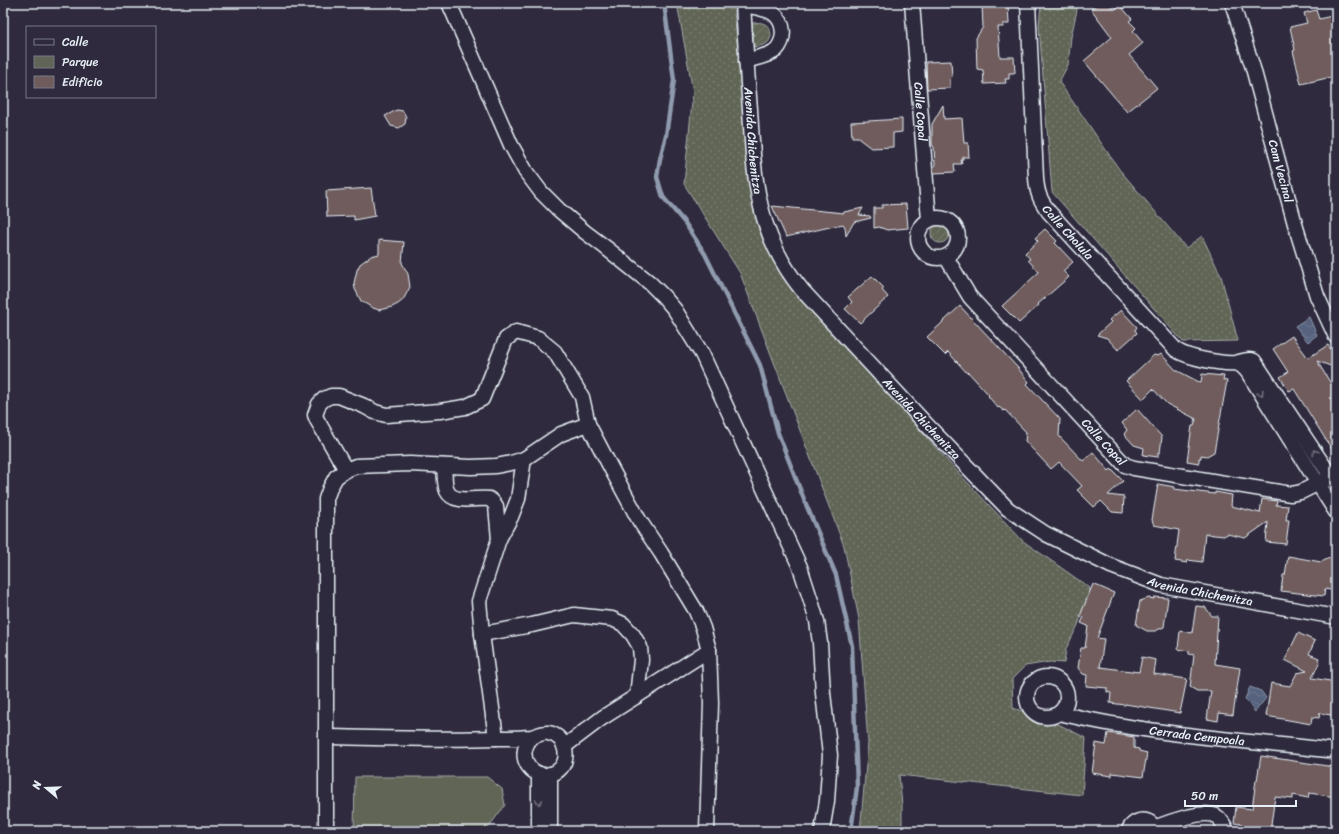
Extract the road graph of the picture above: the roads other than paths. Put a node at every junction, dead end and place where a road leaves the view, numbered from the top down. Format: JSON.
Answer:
{"nodes":[{"id":1,"x":448,"y":3,"type":"edge"},
{"id":2,"x":912,"y":3,"type":"edge"},
{"id":3,"x":1028,"y":3,"type":"edge"},
{"id":4,"x":1232,"y":3,"type":"edge"},
{"id":5,"x":743,"y":4,"type":"edge"},
{"id":6,"x":746,"y":61,"type":"junction"},
{"id":7,"x":929,"y":220,"type":"junction"},
{"id":8,"x":946,"y":257,"type":"junction"},
{"id":9,"x":1336,"y":337,"type":"edge"},
{"id":10,"x":1236,"y":363,"type":"junction"},
{"id":11,"x":588,"y":424,"type":"junction"},
{"id":12,"x":524,"y":459,"type":"junction"},
{"id":13,"x":444,"y":466,"type":"junction"},
{"id":14,"x":346,"y":470,"type":"junction"},
{"id":15,"x":1334,"y":480,"type":"edge"},
{"id":16,"x":1318,"y":484,"type":"junction"},
{"id":17,"x":1336,"y":512,"type":"edge"},
{"id":18,"x":499,"y":539,"type":"junction"},
{"id":19,"x":1336,"y":617,"type":"edge"},
{"id":20,"x":482,"y":634,"type":"junction"},
{"id":21,"x":709,"y":650,"type":"junction"},
{"id":22,"x":637,"y":696,"type":"junction"},
{"id":23,"x":1059,"y":713,"type":"dead end"},
{"id":24,"x":327,"y":737,"type":"junction"},
{"id":25,"x":532,"y":737,"type":"junction"},
{"id":26,"x":496,"y":738,"type":"junction"},
{"id":27,"x":565,"y":746,"type":"junction"},
{"id":28,"x":1336,"y":751,"type":"edge"},
{"id":29,"x":544,"y":774,"type":"junction"},
{"id":30,"x":1154,"y":830,"type":"edge"},
{"id":31,"x":326,"y":831,"type":"edge"},
{"id":32,"x":539,"y":831,"type":"edge"},
{"id":33,"x":550,"y":831,"type":"edge"},
{"id":34,"x":708,"y":831,"type":"edge"},
{"id":35,"x":822,"y":831,"type":"edge"},
{"id":36,"x":1130,"y":831,"type":"edge"},
{"id":37,"x":1227,"y":831,"type":"edge"}],
"edges":[{"from":1,"to":35,"type":"street"},
{"from":2,"to":7,"type":"street","name":"Calle Copal"},
{"from":3,"to":10,"type":"street","name":"Calle Cholula"},
{"from":4,"to":9,"type":"street","name":"Cam Vecinal"},
{"from":5,"to":6,"type":"street","name":"Avenida Chichenitza"},
{"from":5,"to":6,"type":"street"},
{"from":6,"to":19,"type":"street","name":"Avenida Chichenitza"},
{"from":7,"to":8,"type":"street"},
{"from":7,"to":8,"type":"street"},
{"from":8,"to":16,"type":"street","name":"Calle Copal"},
{"from":15,"to":10,"type":"street","name":"Calle Cholula","one_way":true},
{"from":10,"to":16,"type":"street","one_way":true},
{"from":11,"to":12,"type":"street"},
{"from":11,"to":14,"type":"street"},
{"from":11,"to":21,"type":"street"},
{"from":12,"to":13,"type":"street"},
{"from":12,"to":18,"type":"street"},
{"from":13,"to":14,"type":"street"},
{"from":13,"to":18,"type":"street"},
{"from":14,"to":24,"type":"street"},
{"from":15,"to":16,"type":"street","name":"Calle Copal"},
{"from":16,"to":17,"type":"street"},
{"from":18,"to":20,"type":"street"},
{"from":20,"to":22,"type":"street"},
{"from":20,"to":26,"type":"street"},
{"from":21,"to":22,"type":"street"},
{"from":21,"to":34,"type":"street"},
{"from":22,"to":27,"type":"street"},
{"from":23,"to":28,"type":"street","name":"Cerrada Cempoala"},
{"from":24,"to":26,"type":"street"},
{"from":24,"to":31,"type":"street"},
{"from":25,"to":26,"type":"street"},
{"from":25,"to":27,"type":"street"},
{"from":25,"to":29,"type":"street"},
{"from":27,"to":29,"type":"street"},
{"from":29,"to":32,"type":"street","one_way":true},
{"from":29,"to":33,"type":"street"},
{"from":30,"to":36,"type":"street"},
{"from":30,"to":37,"type":"street"}]}
